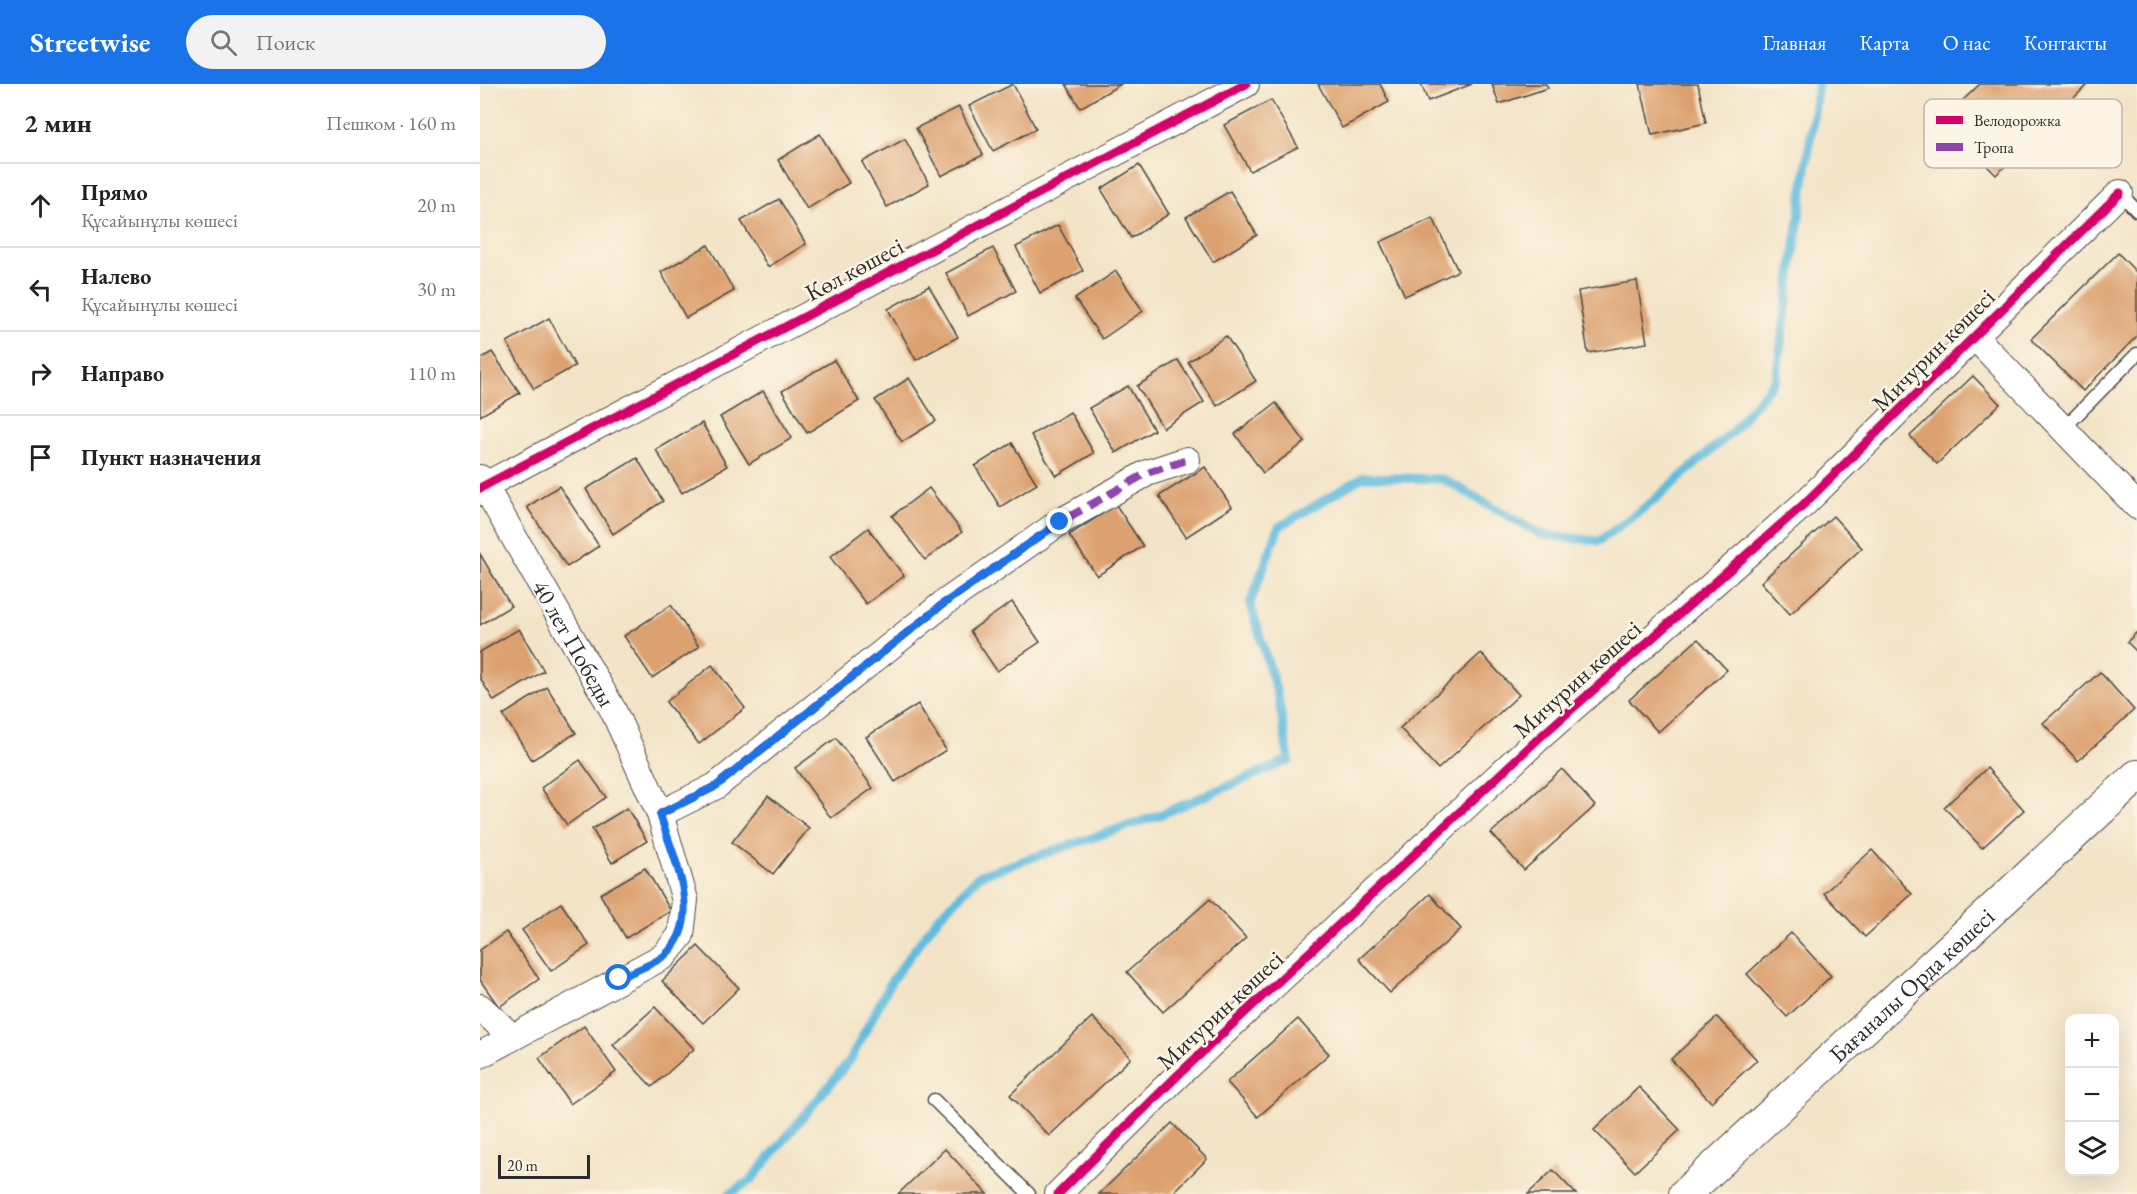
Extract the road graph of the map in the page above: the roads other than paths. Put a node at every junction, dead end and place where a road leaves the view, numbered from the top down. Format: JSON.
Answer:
{"nodes":[{"id":1,"x":1246,"y":84,"type":"edge"},
{"id":2,"x":2129,"y":202,"type":"edge"},
{"id":3,"x":1974,"y":336,"type":"junction"},
{"id":4,"x":2137,"y":354,"type":"edge"},
{"id":5,"x":2063,"y":429,"type":"junction"},
{"id":6,"x":1187,"y":460,"type":"dead end"},
{"id":7,"x":481,"y":484,"type":"edge"},
{"id":8,"x":2137,"y":506,"type":"edge"},
{"id":9,"x":2137,"y":776,"type":"edge"},
{"id":10,"x":660,"y":814,"type":"junction"},
{"id":11,"x":480,"y":1008,"type":"edge"},
{"id":12,"x":512,"y":1037,"type":"junction"},
{"id":13,"x":480,"y":1055,"type":"edge"},
{"id":14,"x":934,"y":1100,"type":"dead end"},
{"id":15,"x":1029,"y":1194,"type":"edge"},
{"id":16,"x":1058,"y":1194,"type":"edge"},
{"id":17,"x":1685,"y":1194,"type":"edge"}],
"edges":[{"from":1,"to":7,"type":"street","name":"Көл көшесі"},
{"from":2,"to":3,"type":"street","name":"Мичурин көшесі"},
{"from":3,"to":5,"type":"street"},
{"from":3,"to":16,"type":"street","name":"Мичурин көшесі"},
{"from":4,"to":5,"type":"lane"},
{"from":5,"to":8,"type":"street"},
{"from":6,"to":10,"type":"street"},
{"from":7,"to":10,"type":"street","name":"40 лет Победы"},
{"from":9,"to":17,"type":"street","name":"Бағаналы Орда көшесі"},
{"from":10,"to":12,"type":"street","name":"40 лет Победы"},
{"from":11,"to":12,"type":"street"},
{"from":12,"to":13,"type":"street","name":"40 лет Победы"},
{"from":14,"to":15,"type":"lane"}]}
